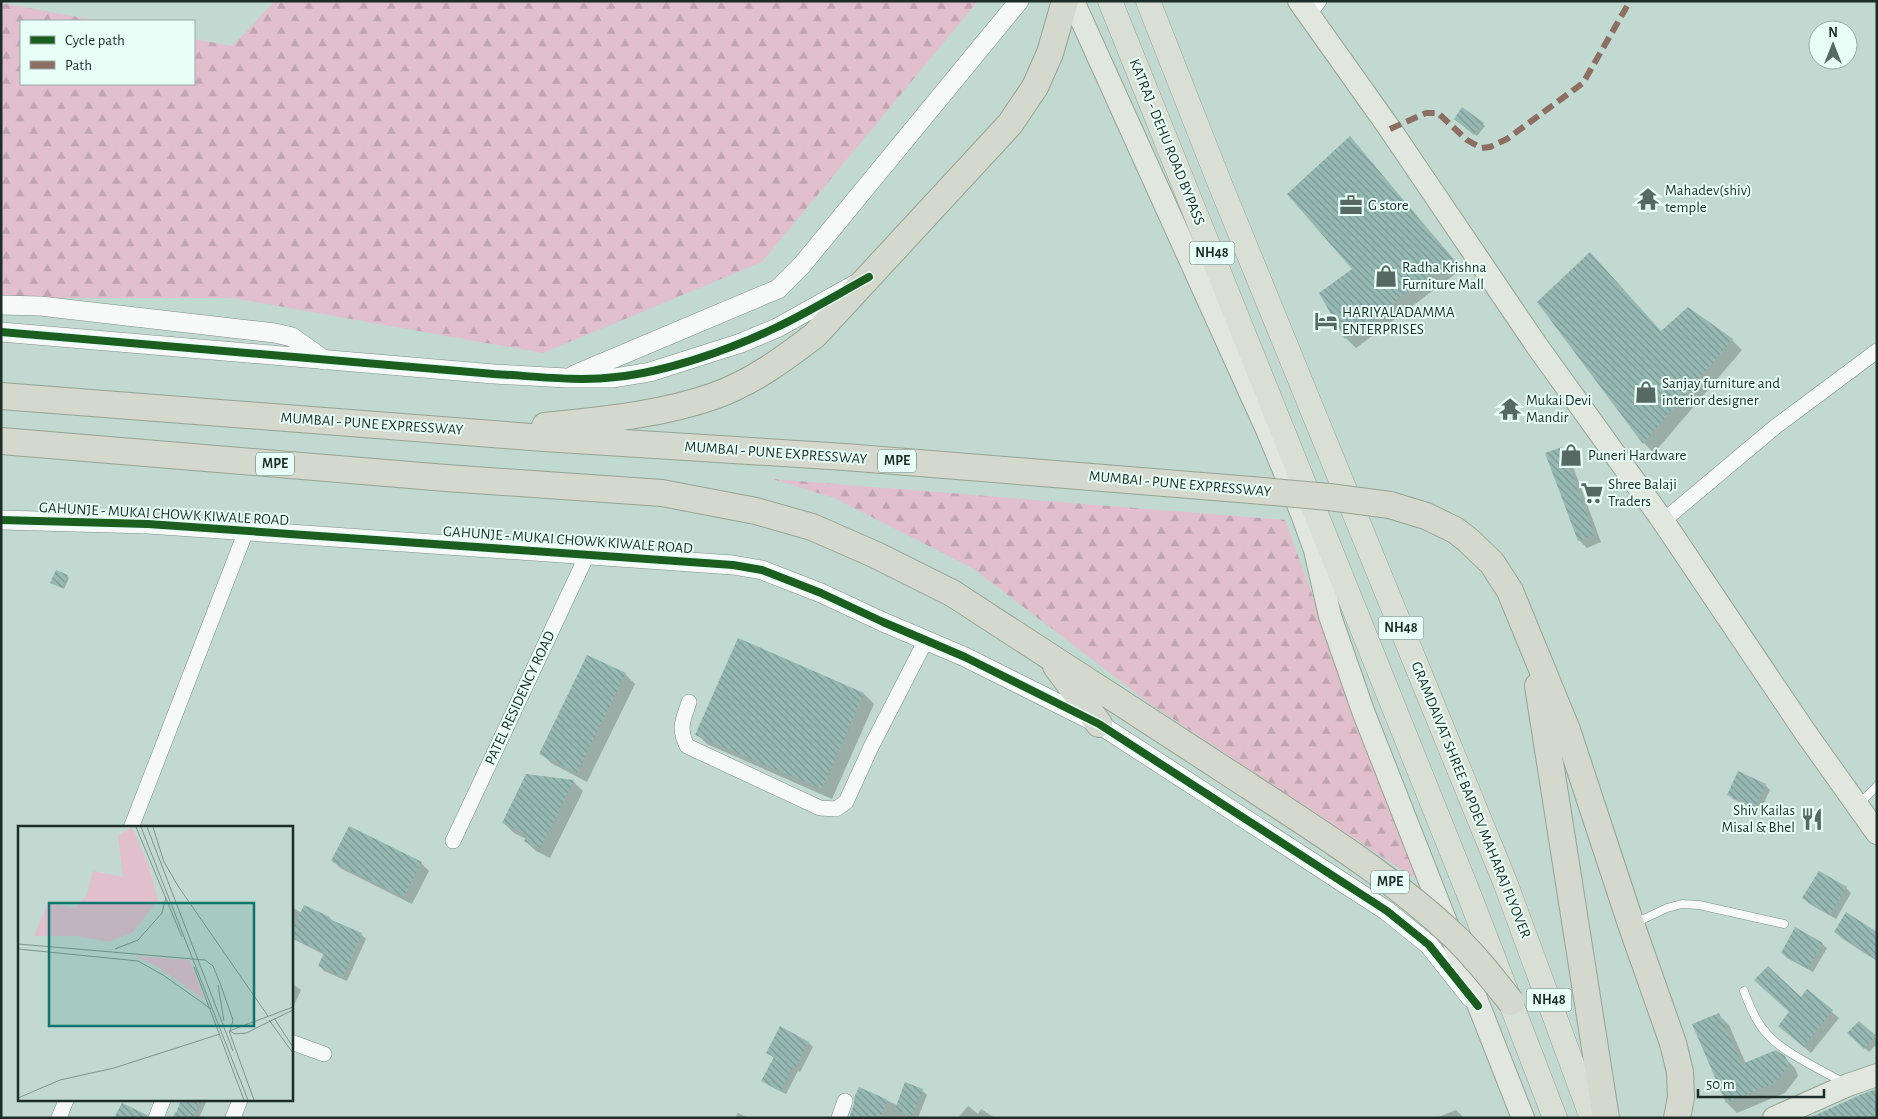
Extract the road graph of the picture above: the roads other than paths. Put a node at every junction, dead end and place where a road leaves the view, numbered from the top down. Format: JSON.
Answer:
{"nodes":[{"id":1,"x":1019,"y":1,"type":"edge"},
{"id":2,"x":1066,"y":1,"type":"edge"},
{"id":3,"x":1073,"y":1,"type":"edge"},
{"id":4,"x":1110,"y":1,"type":"edge"},
{"id":5,"x":1148,"y":1,"type":"edge"},
{"id":6,"x":1309,"y":6,"type":"edge"},
{"id":7,"x":869,"y":277,"type":"junction"},
{"id":8,"x":1,"y":305,"type":"edge"},
{"id":9,"x":1,"y":332,"type":"edge"},
{"id":10,"x":1877,"y":350,"type":"edge"},
{"id":11,"x":324,"y":360,"type":"junction"},
{"id":12,"x":566,"y":378,"type":"junction"},
{"id":13,"x":1,"y":396,"type":"edge"},
{"id":14,"x":479,"y":432,"type":"junction"},
{"id":15,"x":1,"y":441,"type":"edge"},
{"id":16,"x":1307,"y":508,"type":"junction"},
{"id":17,"x":1,"y":520,"type":"edge"},
{"id":18,"x":1663,"y":521,"type":"junction"},
{"id":19,"x":246,"y":531,"type":"junction"},
{"id":20,"x":587,"y":555,"type":"junction"},
{"id":21,"x":1524,"y":627,"type":"junction"},
{"id":22,"x":926,"y":640,"type":"junction"},
{"id":23,"x":1045,"y":652,"type":"junction"},
{"id":24,"x":689,"y":702,"type":"dead end"},
{"id":25,"x":1099,"y":724,"type":"junction"},
{"id":26,"x":1877,"y":786,"type":"edge"},
{"id":27,"x":1857,"y":805,"type":"junction"},
{"id":28,"x":132,"y":826,"type":"edge"},
{"id":29,"x":1877,"y":833,"type":"edge"},
{"id":30,"x":453,"y":841,"type":"dead end"},
{"id":31,"x":1631,"y":924,"type":"junction"},
{"id":32,"x":1784,"y":924,"type":"dead end"},
{"id":33,"x":1744,"y":991,"type":"dead end"},
{"id":34,"x":1511,"y":1002,"type":"junction"},
{"id":35,"x":1478,"y":1006,"type":"junction"},
{"id":36,"x":292,"y":1042,"type":"edge"},
{"id":37,"x":324,"y":1054,"type":"dead end"},
{"id":38,"x":1877,"y":1075,"type":"edge"},
{"id":39,"x":1848,"y":1085,"type":"junction"},
{"id":40,"x":845,"y":1101,"type":"dead end"},
{"id":41,"x":65,"y":1102,"type":"edge"},
{"id":42,"x":162,"y":1102,"type":"edge"},
{"id":43,"x":239,"y":1102,"type":"edge"},
{"id":44,"x":59,"y":1118,"type":"edge"},
{"id":45,"x":156,"y":1118,"type":"edge"},
{"id":46,"x":233,"y":1118,"type":"edge"},
{"id":47,"x":839,"y":1118,"type":"edge"},
{"id":48,"x":1523,"y":1118,"type":"edge"},
{"id":49,"x":1555,"y":1118,"type":"edge"},
{"id":50,"x":1592,"y":1118,"type":"edge"},
{"id":51,"x":1606,"y":1118,"type":"edge"},
{"id":52,"x":1677,"y":1118,"type":"edge"},
{"id":53,"x":1774,"y":1118,"type":"edge"}],
"edges":[{"from":1,"to":12,"type":"street"},
{"from":2,"to":7,"type":"highway"},
{"from":3,"to":16,"type":"main road"},
{"from":4,"to":16,"type":"highway","name":"KATRAJ - DEHU ROAD BYPASS","number":"NH48"},
{"from":5,"to":50,"type":"highway","name":"GRAMDAIVAT SHREE BAPDEV MAHARAJ FLYOVER","number":"NH48"},
{"from":6,"to":18,"type":"main road"},
{"from":7,"to":12,"type":"street"},
{"from":7,"to":14,"type":"highway"},
{"from":8,"to":11,"type":"street"},
{"from":9,"to":11,"type":"street"},
{"from":10,"to":18,"type":"street"},
{"from":11,"to":12,"type":"street"},
{"from":13,"to":14,"type":"highway","name":"MUMBAI - PUNE EXPRESSWAY","number":"MPE"},
{"from":14,"to":21,"type":"highway","name":"MUMBAI - PUNE EXPRESSWAY","number":"MPE","bridge":true},
{"from":15,"to":23,"type":"highway","number":"MPE"},
{"from":16,"to":34,"type":"highway","number":"NH48","bridge":true},
{"from":16,"to":35,"type":"main road"},
{"from":17,"to":19,"type":"street","name":"GAHUNJE - MUKAI CHOWK KIWALE ROAD"},
{"from":18,"to":27,"type":"main road"},
{"from":19,"to":20,"type":"street","name":"GAHUNJE - MUKAI CHOWK KIWALE ROAD"},
{"from":19,"to":28,"type":"street"},
{"from":20,"to":22,"type":"street","name":"GAHUNJE - MUKAI CHOWK KIWALE ROAD"},
{"from":20,"to":30,"type":"street","name":"PATEL RESIDENCY ROAD"},
{"from":21,"to":31,"type":"highway"},
{"from":21,"to":51,"type":"highway","number":"MPE"},
{"from":22,"to":24,"type":"street"},
{"from":22,"to":25,"type":"street","name":"GAHUNJE - MUKAI CHOWK KIWALE ROAD"},
{"from":23,"to":25,"type":"highway"},
{"from":23,"to":34,"type":"highway","number":"MPE","bridge":true},
{"from":25,"to":35,"type":"street","name":"GAHUNJE - MUKAI CHOWK KIWALE ROAD"},
{"from":26,"to":27,"type":"lane"},
{"from":27,"to":29,"type":"main road"},
{"from":31,"to":32,"type":"lane"},
{"from":31,"to":52,"type":"highway"},
{"from":33,"to":39,"type":"lane"},
{"from":34,"to":49,"type":"highway","number":"NH48"},
{"from":35,"to":48,"type":"main road"},
{"from":36,"to":37,"type":"street"},
{"from":38,"to":39,"type":"main road"},
{"from":39,"to":53,"type":"main road"},
{"from":40,"to":47,"type":"street"},
{"from":41,"to":44,"type":"street"},
{"from":42,"to":45,"type":"street"},
{"from":43,"to":46,"type":"street"}]}
